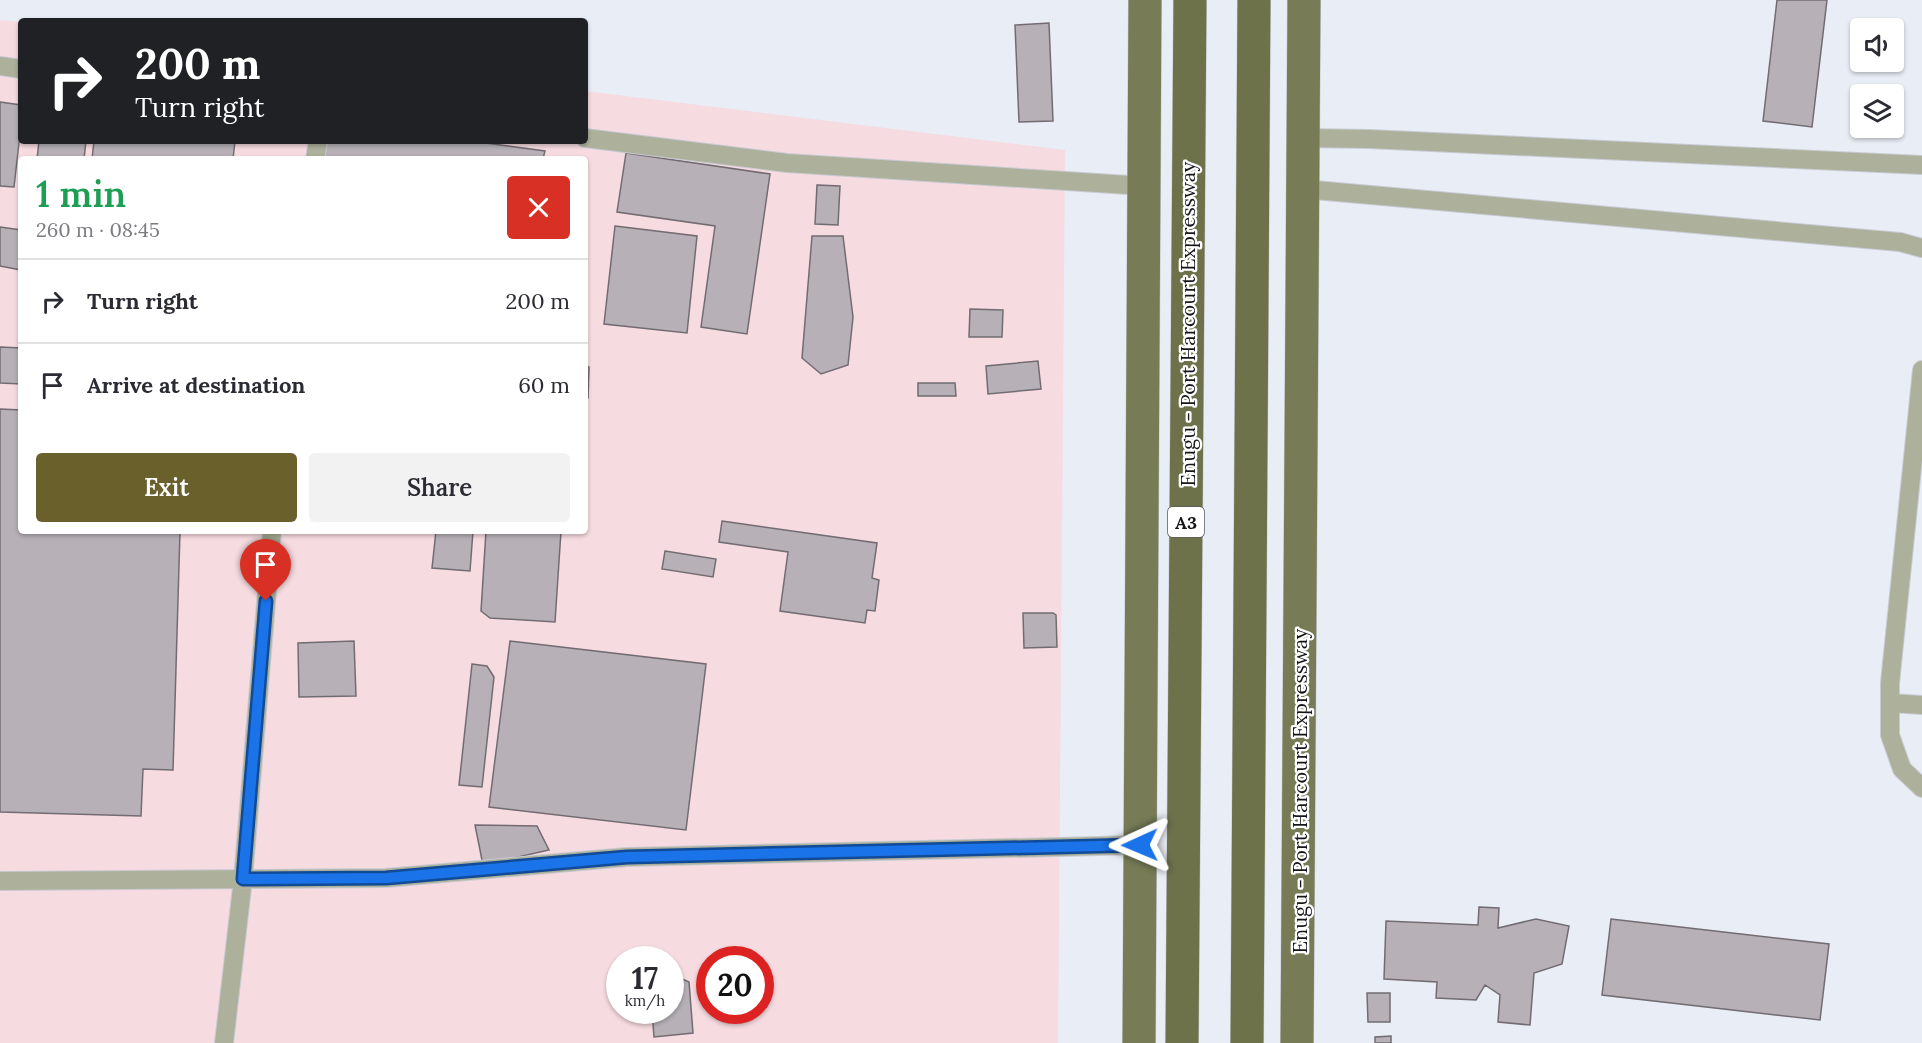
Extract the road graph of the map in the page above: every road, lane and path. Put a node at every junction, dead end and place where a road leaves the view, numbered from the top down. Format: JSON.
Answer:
{"nodes":[{"id":1,"x":1145,"y":0,"type":"edge"},
{"id":2,"x":1190,"y":0,"type":"edge"},
{"id":3,"x":1254,"y":0,"type":"edge"},
{"id":4,"x":1304,"y":0,"type":"edge"},
{"id":5,"x":0,"y":66,"type":"edge"},
{"id":6,"x":18,"y":69,"type":"edge"},
{"id":7,"x":588,"y":138,"type":"edge"},
{"id":8,"x":1303,"y":138,"type":"junction"},
{"id":9,"x":1922,"y":165,"type":"edge"},
{"id":10,"x":1144,"y":186,"type":"junction"},
{"id":11,"x":1303,"y":189,"type":"junction"},
{"id":12,"x":1922,"y":248,"type":"edge"},
{"id":13,"x":1922,"y":370,"type":"edge"},
{"id":14,"x":272,"y":534,"type":"edge"},
{"id":15,"x":1890,"y":703,"type":"junction"},
{"id":16,"x":1922,"y":705,"type":"edge"},
{"id":17,"x":1922,"y":788,"type":"edge"},
{"id":18,"x":1140,"y":845,"type":"junction"},
{"id":19,"x":243,"y":879,"type":"junction"},
{"id":20,"x":0,"y":881,"type":"edge"},
{"id":21,"x":224,"y":1043,"type":"edge"},
{"id":22,"x":1139,"y":1043,"type":"edge"},
{"id":23,"x":1182,"y":1043,"type":"edge"},
{"id":24,"x":1247,"y":1043,"type":"edge"},
{"id":25,"x":1297,"y":1043,"type":"edge"}],
"edges":[{"from":1,"to":10,"type":"main road","number":"A3"},
{"from":2,"to":23,"type":"highway","name":"Enugu - Port Harcourt Expressway","number":"A3"},
{"from":3,"to":24,"type":"highway"},
{"from":4,"to":8,"type":"main road","name":"Enugu - Port Harcourt Expressway"},
{"from":5,"to":6,"type":"lane"},
{"from":7,"to":10,"type":"lane"},
{"from":8,"to":9,"type":"lane"},
{"from":8,"to":11,"type":"main road","name":"Enugu - Port Harcourt Expressway"},
{"from":10,"to":18,"type":"main road","number":"A3"},
{"from":11,"to":12,"type":"lane"},
{"from":11,"to":25,"type":"main road","name":"Enugu - Port Harcourt Expressway"},
{"from":13,"to":15,"type":"lane"},
{"from":14,"to":19,"type":"lane"},
{"from":15,"to":16,"type":"lane"},
{"from":15,"to":17,"type":"lane"},
{"from":18,"to":19,"type":"lane"},
{"from":18,"to":22,"type":"main road","number":"A3"},
{"from":19,"to":20,"type":"lane"},
{"from":19,"to":21,"type":"lane"}]}
